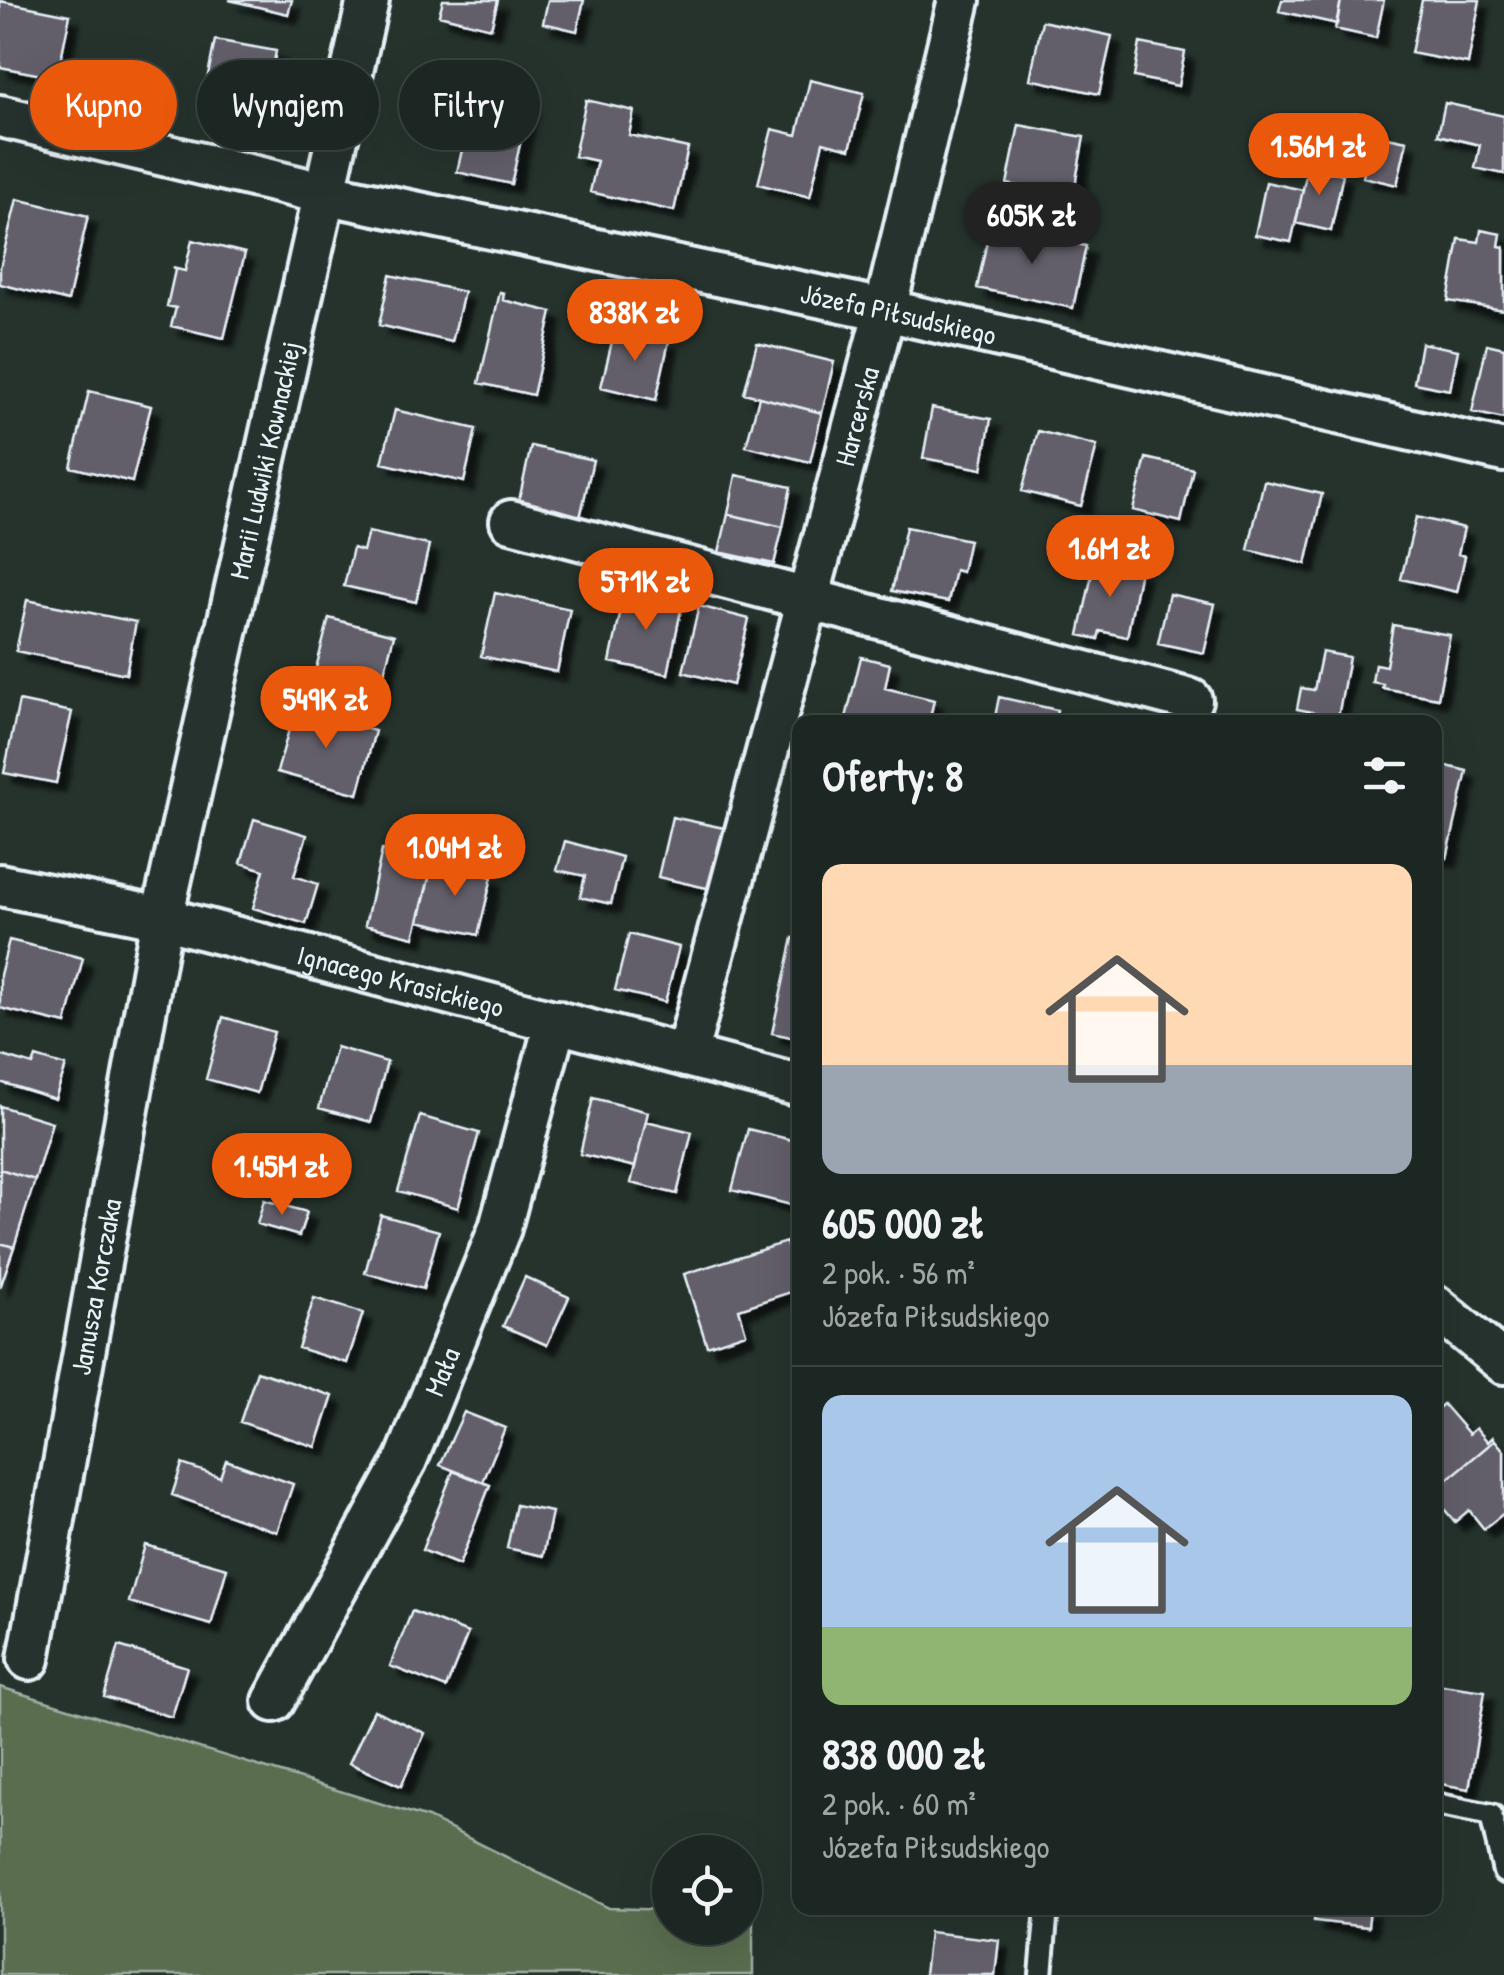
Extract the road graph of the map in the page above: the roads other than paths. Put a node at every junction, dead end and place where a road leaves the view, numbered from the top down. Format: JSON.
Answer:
{"nodes":[{"id":1,"x":368,"y":0,"type":"edge"},
{"id":2,"x":959,"y":0,"type":"edge"},
{"id":3,"x":0,"y":116,"type":"edge"},
{"id":4,"x":323,"y":192,"type":"junction"},
{"id":5,"x":885,"y":310,"type":"junction"},
{"id":6,"x":1504,"y":451,"type":"edge"},
{"id":7,"x":512,"y":521,"type":"dead end"},
{"id":8,"x":808,"y":599,"type":"junction"},
{"id":9,"x":1190,"y":700,"type":"dead end"},
{"id":10,"x":0,"y":885,"type":"edge"},
{"id":11,"x":162,"y":918,"type":"junction"},
{"id":12,"x":556,"y":1021,"type":"junction"},
{"id":13,"x":686,"y":1056,"type":"junction"},
{"id":14,"x":792,"y":1084,"type":"edge"},
{"id":15,"x":1442,"y":1312,"type":"edge"},
{"id":16,"x":1504,"y":1363,"type":"edge"},
{"id":17,"x":29,"y":1659,"type":"dead end"},
{"id":18,"x":274,"y":1701,"type":"dead end"},
{"id":19,"x":1442,"y":1805,"type":"edge"},
{"id":20,"x":1504,"y":1872,"type":"edge"},
{"id":21,"x":1046,"y":1915,"type":"edge"},
{"id":22,"x":1040,"y":1975,"type":"edge"}],
"edges":[{"from":1,"to":4,"type":"street","name":"Marii Ludwiki Kownackiej"},
{"from":2,"to":5,"type":"street","name":"Harcerska"},
{"from":3,"to":4,"type":"street","name":"Józefa Piłsudskiego"},
{"from":4,"to":5,"type":"street","name":"Józefa Piłsudskiego"},
{"from":4,"to":11,"type":"street","name":"Marii Ludwiki Kownackiej"},
{"from":5,"to":6,"type":"street","name":"Józefa Piłsudskiego"},
{"from":5,"to":8,"type":"street","name":"Harcerska"},
{"from":7,"to":8,"type":"street"},
{"from":8,"to":9,"type":"street"},
{"from":8,"to":13,"type":"street","name":"Harcerska"},
{"from":10,"to":11,"type":"street","name":"Ignacego Krasickiego"},
{"from":11,"to":12,"type":"street","name":"Ignacego Krasickiego"},
{"from":11,"to":17,"type":"street","name":"Janusza Korczaka"},
{"from":12,"to":13,"type":"street","name":"Ignacego Krasickiego"},
{"from":12,"to":18,"type":"street","name":"Mała"},
{"from":13,"to":14,"type":"street","name":"Ignacego Krasickiego"},
{"from":15,"to":16,"type":"street"},
{"from":19,"to":20,"type":"lane"},
{"from":21,"to":22,"type":"lane"}]}
